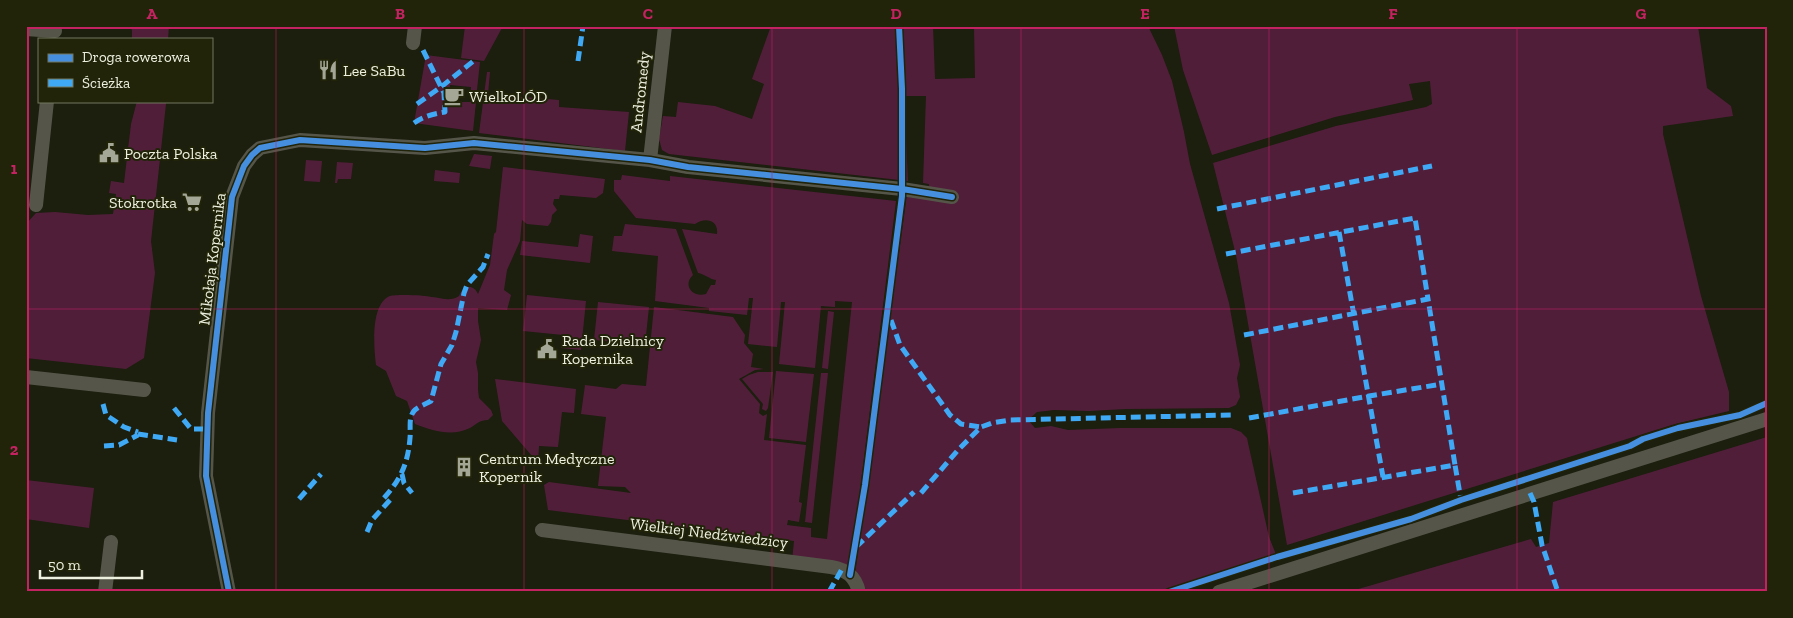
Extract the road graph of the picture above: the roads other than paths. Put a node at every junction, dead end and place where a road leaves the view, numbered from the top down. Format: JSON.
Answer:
{"nodes":[{"id":1,"x":415,"y":26,"type":"edge"},
{"id":2,"x":665,"y":26,"type":"edge"},
{"id":3,"x":26,"y":29,"type":"edge"},
{"id":4,"x":55,"y":32,"type":"edge"},
{"id":5,"x":413,"y":43,"type":"dead end"},
{"id":6,"x":48,"y":102,"type":"edge"},
{"id":7,"x":650,"y":160,"type":"junction"},
{"id":8,"x":952,"y":196,"type":"dead end"},
{"id":9,"x":36,"y":205,"type":"dead end"},
{"id":10,"x":26,"y":377,"type":"edge"},
{"id":11,"x":144,"y":390,"type":"dead end"},
{"id":12,"x":1767,"y":419,"type":"edge"},
{"id":13,"x":542,"y":530,"type":"dead end"},
{"id":14,"x":111,"y":542,"type":"dead end"},
{"id":15,"x":105,"y":592,"type":"edge"},
{"id":16,"x":229,"y":592,"type":"edge"},
{"id":17,"x":859,"y":592,"type":"edge"},
{"id":18,"x":1219,"y":592,"type":"edge"}],
"edges":[{"from":1,"to":5,"type":"street"},
{"from":2,"to":7,"type":"street","name":"Andromedy"},
{"from":3,"to":4,"type":"street"},
{"from":6,"to":9,"type":"street"},
{"from":7,"to":8,"type":"street","name":"Mikołaja Kopernika"},
{"from":7,"to":16,"type":"street","name":"Mikołaja Kopernika"},
{"from":10,"to":11,"type":"street"},
{"from":12,"to":18,"type":"street"},
{"from":13,"to":17,"type":"street","name":"Wielkiej Niedźwiedzicy"},
{"from":14,"to":15,"type":"street"}]}
